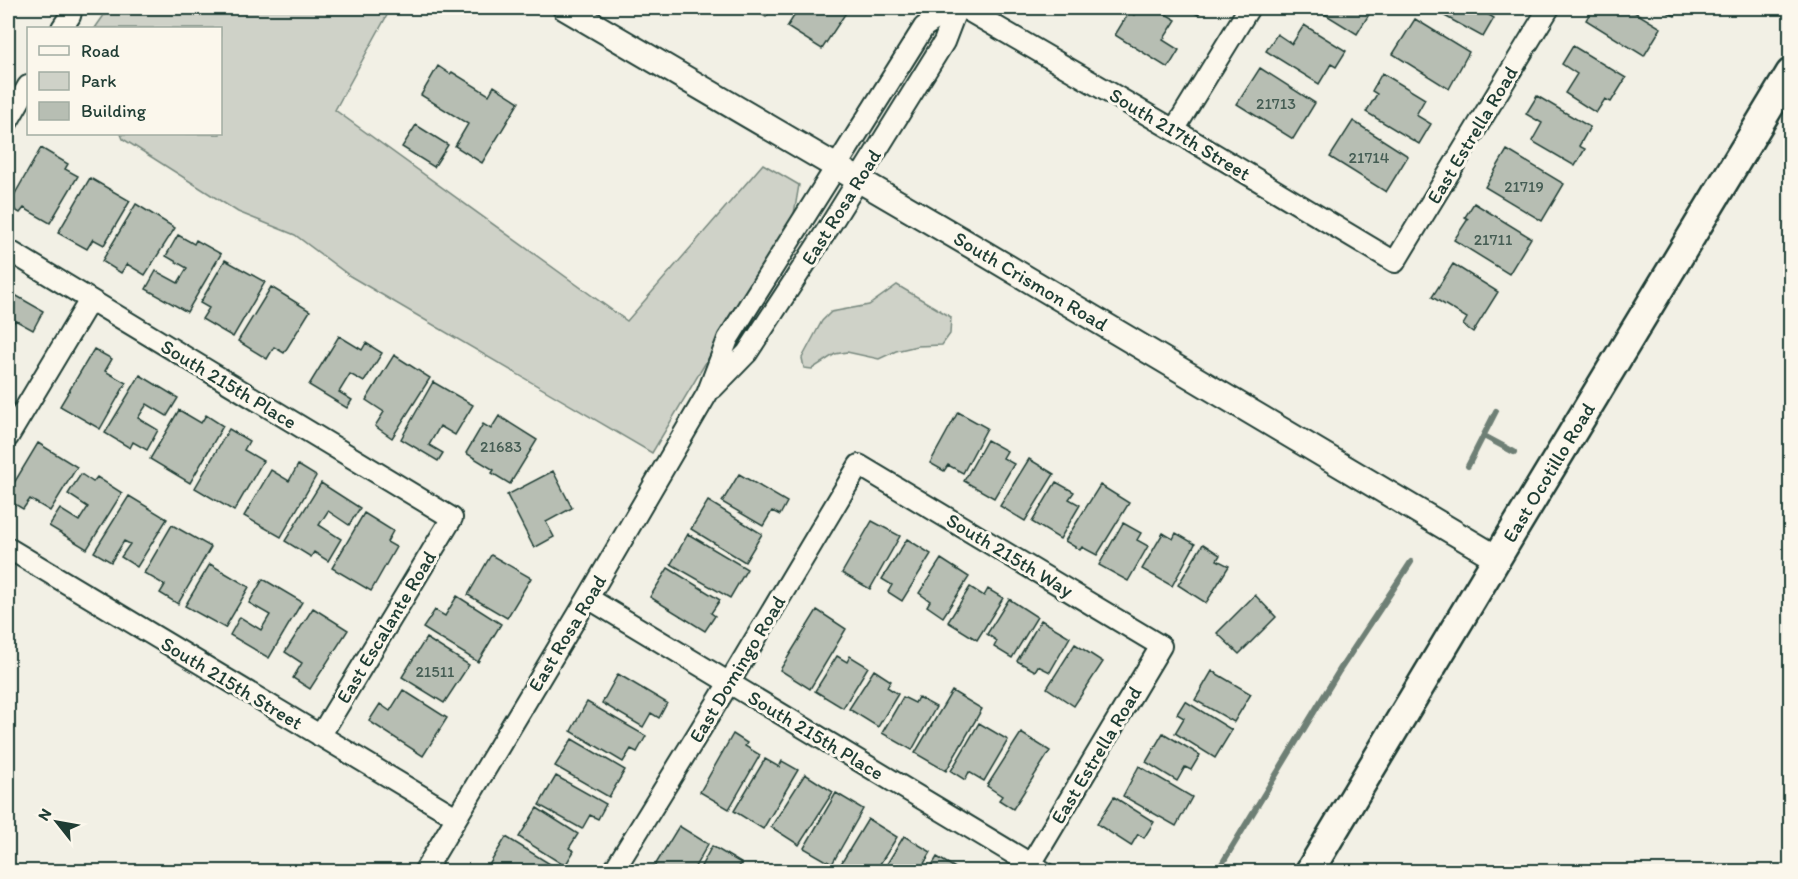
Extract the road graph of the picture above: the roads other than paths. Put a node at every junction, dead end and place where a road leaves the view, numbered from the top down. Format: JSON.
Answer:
{"nodes":[{"id":1,"x":565,"y":8,"type":"edge"},
{"id":2,"x":955,"y":8,"type":"edge"},
{"id":3,"x":964,"y":8,"type":"edge"},
{"id":4,"x":1249,"y":8,"type":"edge"},
{"id":5,"x":1549,"y":8,"type":"edge"},
{"id":6,"x":1791,"y":73,"type":"edge"},
{"id":7,"x":27,"y":88,"type":"edge"},
{"id":8,"x":8,"y":121,"type":"edge"},
{"id":9,"x":1174,"y":130,"type":"junction"},
{"id":10,"x":837,"y":167,"type":"junction"},
{"id":11,"x":858,"y":180,"type":"junction"},
{"id":12,"x":8,"y":250,"type":"edge"},
{"id":13,"x":1395,"y":262,"type":"joint"},
{"id":14,"x":90,"y":300,"type":"junction"},
{"id":15,"x":707,"y":394,"type":"junction"},
{"id":16,"x":8,"y":437,"type":"edge"},
{"id":17,"x":859,"y":465,"type":"joint"},
{"id":18,"x":452,"y":518,"type":"joint"},
{"id":19,"x":8,"y":548,"type":"edge"},
{"id":20,"x":1497,"y":558,"type":"junction"},
{"id":21,"x":588,"y":598,"type":"junction"},
{"id":22,"x":1161,"y":646,"type":"joint"},
{"id":23,"x":729,"y":682,"type":"junction"},
{"id":24,"x":320,"y":736,"type":"junction"},
{"id":25,"x":456,"y":817,"type":"junction"},
{"id":26,"x":1038,"y":868,"type":"edge"},
{"id":27,"x":424,"y":872,"type":"edge"},
{"id":28,"x":613,"y":872,"type":"edge"},
{"id":29,"x":1310,"y":872,"type":"edge"}],
"edges":[{"from":1,"to":10,"type":"street","name":"South Crismon Road"},
{"from":2,"to":10,"type":"street","name":"East Rosa Road"},
{"from":2,"to":11,"type":"street","name":"East Rosa Road"},
{"from":3,"to":9,"type":"street","name":"South 217th Street"},
{"from":4,"to":9,"type":"street"},
{"from":5,"to":13,"type":"street","name":"East Estrella Road"},
{"from":6,"to":20,"type":"main road","name":"East Ocotillo Road"},
{"from":7,"to":8,"type":"street"},
{"from":9,"to":13,"type":"street","name":"South 217th Street"},
{"from":10,"to":11,"type":"street","name":"South Crismon Road"},
{"from":10,"to":15,"type":"street","name":"East Rosa Road"},
{"from":11,"to":15,"type":"street","name":"East Rosa Road"},
{"from":11,"to":20,"type":"street","name":"South Crismon Road"},
{"from":12,"to":14,"type":"street","name":"South 215th Place"},
{"from":14,"to":16,"type":"street"},
{"from":14,"to":18,"type":"street","name":"South 215th Place"},
{"from":15,"to":21,"type":"street","name":"East Rosa Road"},
{"from":17,"to":22,"type":"street","name":"South 215th Way"},
{"from":17,"to":23,"type":"street","name":"East Domingo Road"},
{"from":18,"to":24,"type":"street","name":"East Escalante Road"},
{"from":19,"to":24,"type":"street","name":"South 215th Street"},
{"from":20,"to":29,"type":"main road","name":"East Ocotillo Road"},
{"from":21,"to":23,"type":"street","name":"South 215th Place"},
{"from":21,"to":25,"type":"street","name":"East Rosa Road"},
{"from":22,"to":26,"type":"street","name":"East Estrella Road"},
{"from":23,"to":26,"type":"street","name":"South 215th Place"},
{"from":23,"to":28,"type":"street","name":"East Domingo Road"},
{"from":24,"to":25,"type":"street","name":"South 215th Street"},
{"from":25,"to":27,"type":"street","name":"East Rosa Road"}]}
